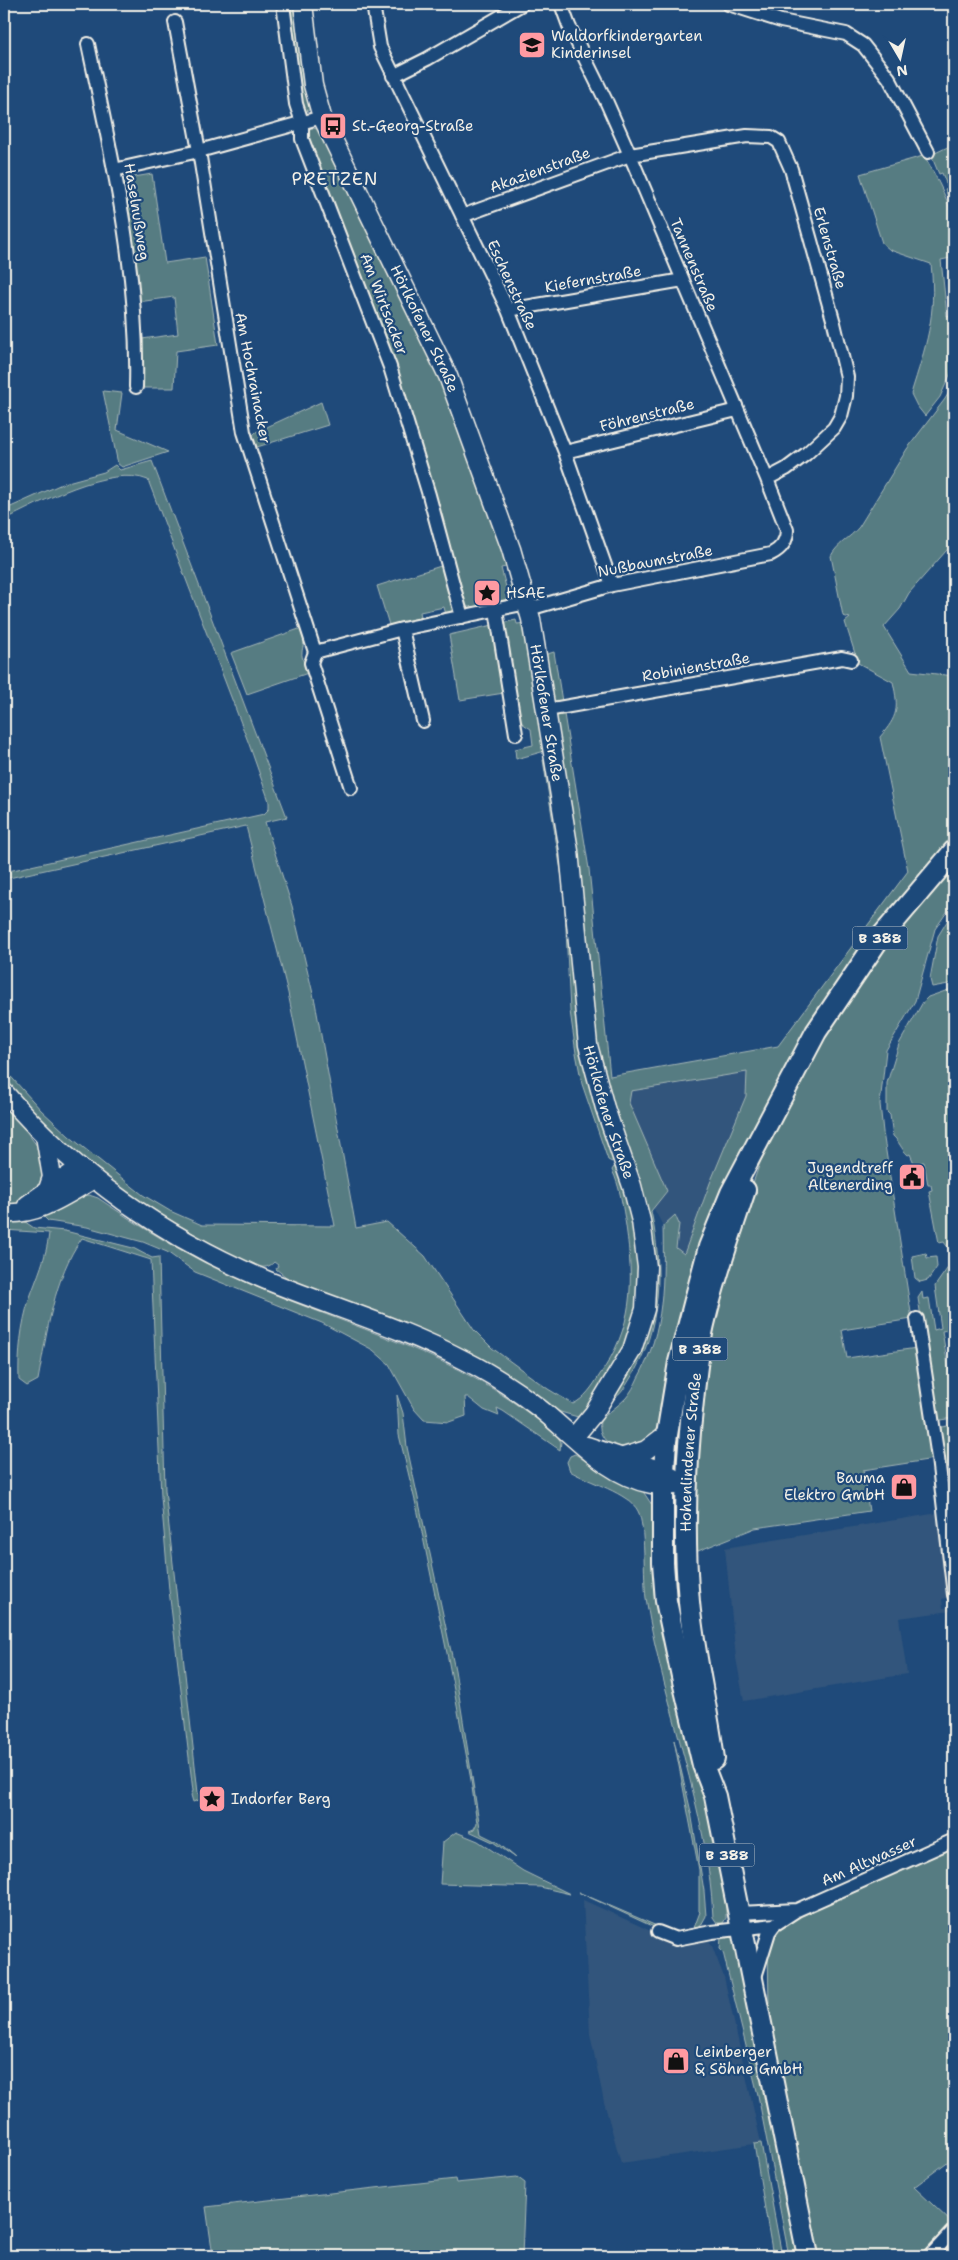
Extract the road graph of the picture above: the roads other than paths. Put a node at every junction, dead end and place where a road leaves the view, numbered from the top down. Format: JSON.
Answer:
{"nodes":[{"id":1,"x":283,"y":4,"type":"edge"},
{"id":2,"x":304,"y":4,"type":"edge"},
{"id":3,"x":373,"y":4,"type":"edge"},
{"id":4,"x":522,"y":4,"type":"edge"},
{"id":5,"x":561,"y":4,"type":"edge"},
{"id":6,"x":728,"y":4,"type":"edge"},
{"id":7,"x":175,"y":22,"type":"dead end"},
{"id":8,"x":88,"y":44,"type":"dead end"},
{"id":9,"x":393,"y":76,"type":"junction"},
{"id":10,"x":322,"y":117,"type":"junction"},
{"id":11,"x":302,"y":122,"type":"junction"},
{"id":12,"x":199,"y":151,"type":"junction"},
{"id":13,"x":928,"y":152,"type":"dead end"},
{"id":14,"x":630,"y":155,"type":"junction"},
{"id":15,"x":114,"y":170,"type":"junction"},
{"id":16,"x":462,"y":216,"type":"junction"},
{"id":17,"x":683,"y":280,"type":"junction"},
{"id":18,"x":508,"y":310,"type":"junction"},
{"id":19,"x":136,"y":387,"type":"dead end"},
{"id":20,"x":737,"y":410,"type":"junction"},
{"id":21,"x":565,"y":452,"type":"junction"},
{"id":22,"x":768,"y":479,"type":"junction"},
{"id":23,"x":785,"y":542,"type":"joint"},
{"id":24,"x":612,"y":585,"type":"junction"},
{"id":25,"x":528,"y":606,"type":"junction"},
{"id":26,"x":496,"y":610,"type":"junction"},
{"id":27,"x":462,"y":617,"type":"junction"},
{"id":28,"x":402,"y":629,"type":"junction"},
{"id":29,"x":315,"y":652,"type":"junction"},
{"id":30,"x":850,"y":660,"type":"dead end"},
{"id":31,"x":546,"y":710,"type":"junction"},
{"id":32,"x":423,"y":721,"type":"dead end"},
{"id":33,"x":516,"y":734,"type":"dead end"},
{"id":34,"x":351,"y":788,"type":"dead end"},
{"id":35,"x":954,"y":851,"type":"edge"},
{"id":36,"x":4,"y":1092,"type":"edge"},
{"id":37,"x":771,"y":1117,"type":"junction"},
{"id":38,"x":45,"y":1136,"type":"junction"},
{"id":39,"x":80,"y":1167,"type":"junction"},
{"id":40,"x":94,"y":1179,"type":"junction"},
{"id":41,"x":47,"y":1192,"type":"junction"},
{"id":42,"x":6,"y":1213,"type":"edge"},
{"id":43,"x":917,"y":1319,"type":"dead end"},
{"id":44,"x":667,"y":1434,"type":"junction"},
{"id":45,"x":578,"y":1441,"type":"junction"},
{"id":46,"x":623,"y":1457,"type":"junction"},
{"id":47,"x":663,"y":1479,"type":"junction"},
{"id":48,"x":687,"y":1485,"type":"junction"},
{"id":49,"x":954,"y":1595,"type":"edge"},
{"id":50,"x":715,"y":1796,"type":"junction"},
{"id":51,"x":954,"y":1840,"type":"edge"},
{"id":52,"x":797,"y":1910,"type":"junction"},
{"id":53,"x":741,"y":1921,"type":"junction"},
{"id":54,"x":774,"y":1925,"type":"junction"},
{"id":55,"x":658,"y":1932,"type":"dead end"},
{"id":56,"x":753,"y":1982,"type":"junction"},
{"id":57,"x":954,"y":2230,"type":"edge"},
{"id":58,"x":808,"y":2256,"type":"edge"},
{"id":59,"x":930,"y":2256,"type":"edge"}],
"edges":[{"from":1,"to":11,"type":"street","name":"Am Wirtsacker"},
{"from":2,"to":10,"type":"street","name":"Hörlkofener Straße"},
{"from":3,"to":9,"type":"street","name":"Eschenstraße"},
{"from":4,"to":9,"type":"street"},
{"from":5,"to":14,"type":"street","name":"Tannenstraße"},
{"from":6,"to":13,"type":"street"},
{"from":7,"to":12,"type":"street","name":"Am Hochrainacker"},
{"from":8,"to":15,"type":"street","name":"Haselnußweg"},
{"from":9,"to":16,"type":"street","name":"Eschenstraße"},
{"from":10,"to":11,"type":"street"},
{"from":10,"to":25,"type":"street","name":"Hörlkofener Straße"},
{"from":11,"to":12,"type":"street"},
{"from":11,"to":27,"type":"street","name":"Am Wirtsacker"},
{"from":12,"to":15,"type":"street"},
{"from":12,"to":29,"type":"street","name":"Am Hochrainacker"},
{"from":14,"to":16,"type":"street","name":"Akazienstraße"},
{"from":14,"to":17,"type":"street","name":"Tannenstraße"},
{"from":14,"to":22,"type":"street","name":"Erlenstraße"},
{"from":15,"to":19,"type":"street","name":"Haselnußweg"},
{"from":16,"to":18,"type":"street","name":"Eschenstraße"},
{"from":17,"to":18,"type":"street","name":"Kiefernstraße"},
{"from":17,"to":20,"type":"street","name":"Tannenstraße"},
{"from":18,"to":21,"type":"street","name":"Eschenstraße"},
{"from":20,"to":21,"type":"street","name":"Föhrenstraße"},
{"from":20,"to":22,"type":"street","name":"Tannenstraße"},
{"from":21,"to":24,"type":"street","name":"Eschenstraße"},
{"from":22,"to":23,"type":"street","name":"Tannenstraße"},
{"from":23,"to":24,"type":"street","name":"Nußbaumstraße"},
{"from":24,"to":25,"type":"street","name":"Nußbaumstraße"},
{"from":25,"to":26,"type":"street","name":"Nußbaumstraße"},
{"from":25,"to":31,"type":"street","name":"Hörlkofener Straße"},
{"from":26,"to":27,"type":"street","name":"Nußbaumstraße"},
{"from":26,"to":33,"type":"street"},
{"from":27,"to":28,"type":"street","name":"Nußbaumstraße"},
{"from":28,"to":29,"type":"street","name":"Nußbaumstraße"},
{"from":28,"to":32,"type":"street"},
{"from":29,"to":34,"type":"street","name":"Am Hochrainacker"},
{"from":30,"to":31,"type":"street","name":"Robinienstraße"},
{"from":31,"to":45,"type":"street","name":"Hörlkofener Straße"},
{"from":35,"to":37,"type":"main road","number":"B 388"},
{"from":36,"to":38,"type":"street"},
{"from":37,"to":44,"type":"main road","number":"B 388"},
{"from":37,"to":48,"type":"main road","name":"Hohenlindener Straße","number":"B 388"},
{"from":38,"to":39,"type":"street"},
{"from":38,"to":41,"type":"street"},
{"from":39,"to":40,"type":"street"},
{"from":39,"to":41,"type":"street"},
{"from":40,"to":42,"type":"street"},
{"from":40,"to":45,"type":"street"},
{"from":41,"to":42,"type":"street"},
{"from":43,"to":49,"type":"street"},
{"from":44,"to":46,"type":"street"},
{"from":44,"to":47,"type":"main road","number":"B 388"},
{"from":45,"to":46,"type":"street"},
{"from":45,"to":47,"type":"street"},
{"from":46,"to":47,"type":"street"},
{"from":47,"to":48,"type":"street"},
{"from":47,"to":50,"type":"main road","name":"Hohenlindener Straße","number":"B 388"},
{"from":48,"to":50,"type":"main road","name":"Hohenlindener Straße","number":"B 388"},
{"from":50,"to":53,"type":"main road","name":"Hohenlindener Straße","number":"B 388"},
{"from":51,"to":52,"type":"street","name":"Am Altwasser"},
{"from":52,"to":53,"type":"street","name":"Am Altwasser"},
{"from":52,"to":54,"type":"street","name":"Am Altwasser"},
{"from":53,"to":54,"type":"street","name":"Am Altwasser"},
{"from":53,"to":55,"type":"street"},
{"from":53,"to":56,"type":"main road","name":"Hohenlindener Straße","number":"B 388"},
{"from":54,"to":56,"type":"street"},
{"from":56,"to":58,"type":"main road","name":"Hohenlindener Straße","number":"B 388"},
{"from":57,"to":59,"type":"street"}]}
